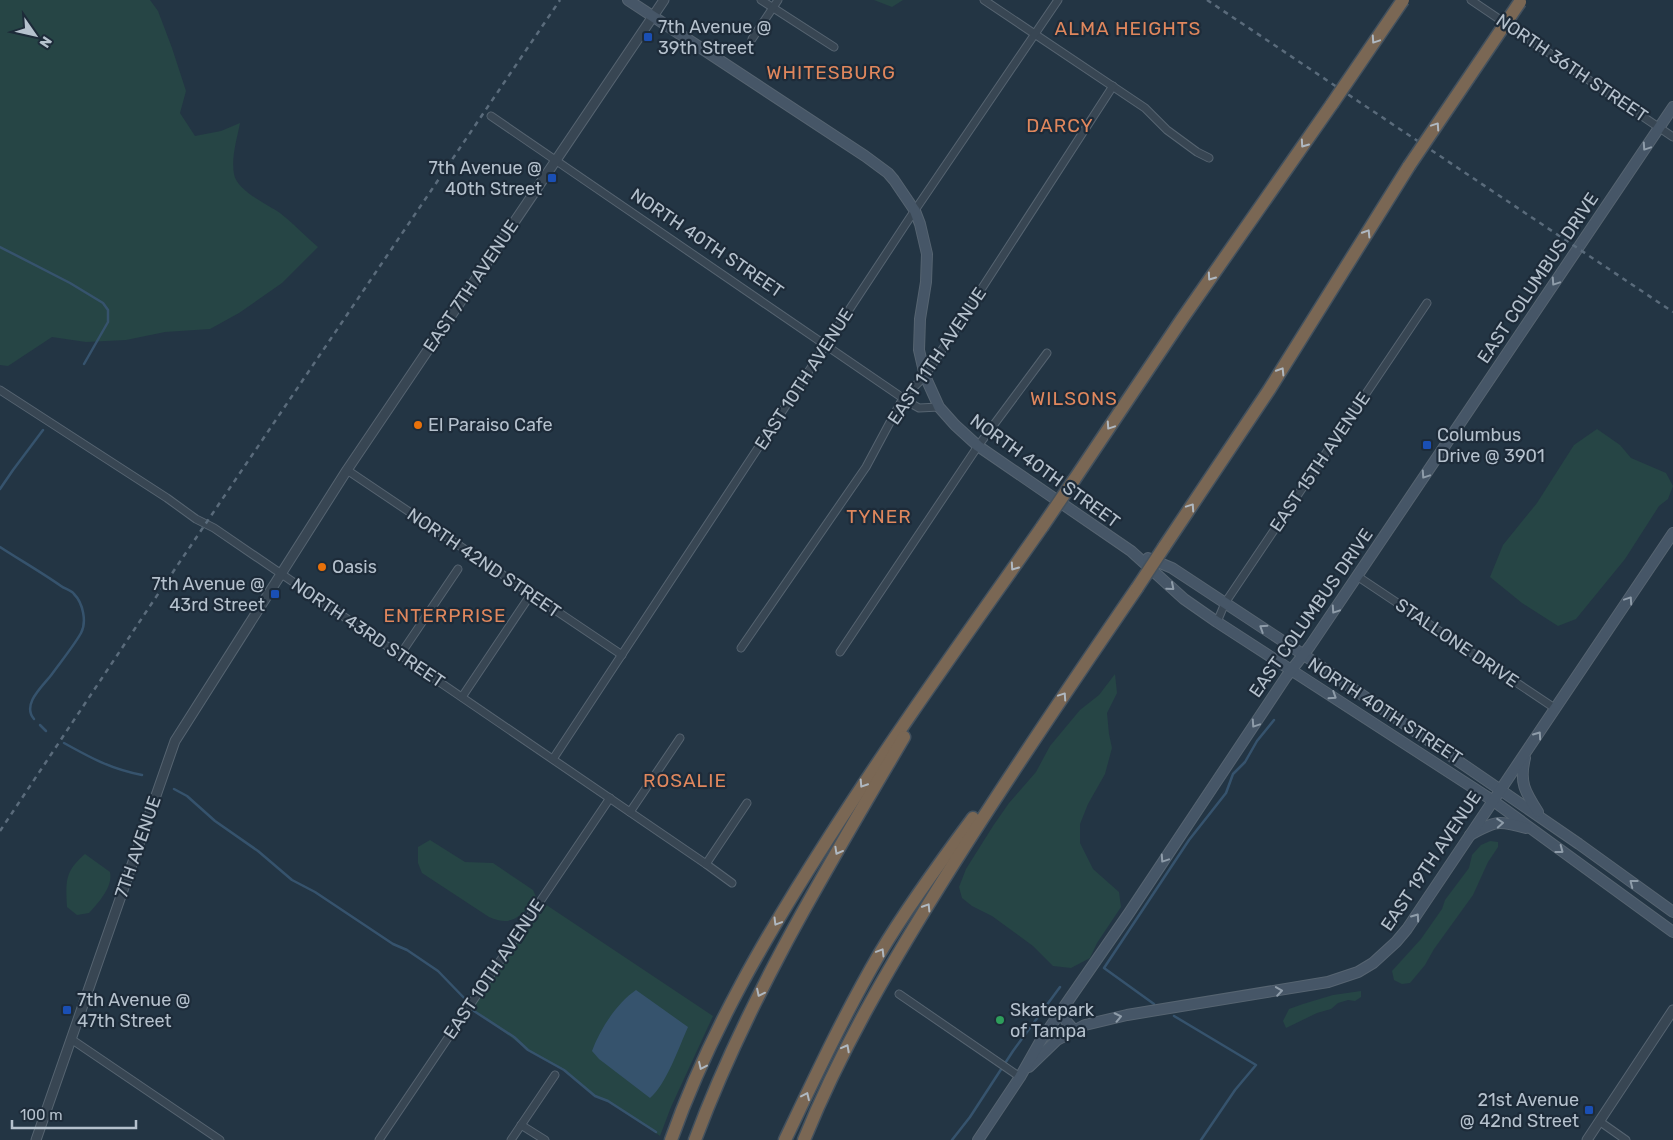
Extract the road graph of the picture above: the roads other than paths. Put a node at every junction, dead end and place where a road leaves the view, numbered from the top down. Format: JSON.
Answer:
{"nodes":[{"id":1,"x":628,"y":0,"type":"edge"},
{"id":2,"x":664,"y":0,"type":"edge"},
{"id":3,"x":761,"y":0,"type":"edge"},
{"id":4,"x":778,"y":0,"type":"edge"},
{"id":5,"x":984,"y":0,"type":"edge"},
{"id":6,"x":1058,"y":0,"type":"edge"},
{"id":7,"x":1403,"y":0,"type":"edge"},
{"id":8,"x":1471,"y":0,"type":"edge"},
{"id":9,"x":1521,"y":1,"type":"edge"},
{"id":10,"x":772,"y":8,"type":"junction"},
{"id":11,"x":653,"y":16,"type":"junction"},
{"id":12,"x":1035,"y":34,"type":"junction"},
{"id":13,"x":752,"y":38,"type":"dead end"},
{"id":14,"x":834,"y":47,"type":"dead end"},
{"id":15,"x":1113,"y":86,"type":"junction"},
{"id":16,"x":1673,"y":107,"type":"edge"},
{"id":17,"x":491,"y":116,"type":"dead end"},
{"id":18,"x":1659,"y":127,"type":"junction"},
{"id":19,"x":1673,"y":137,"type":"edge"},
{"id":20,"x":1209,"y":158,"type":"dead end"},
{"id":21,"x":556,"y":160,"type":"junction"},
{"id":22,"x":915,"y":211,"type":"junction"},
{"id":23,"x":1426,"y":303,"type":"dead end"},
{"id":24,"x":827,"y":345,"type":"junction"},
{"id":25,"x":1047,"y":352,"type":"dead end"},
{"id":26,"x":925,"y":376,"type":"junction"},
{"id":27,"x":0,"y":390,"type":"edge"},
{"id":28,"x":904,"y":398,"type":"junction"},
{"id":29,"x":939,"y":406,"type":"junction"},
{"id":30,"x":978,"y":446,"type":"junction"},
{"id":31,"x":347,"y":470,"type":"junction"},
{"id":32,"x":1673,"y":533,"type":"edge"},
{"id":33,"x":1130,"y":551,"type":"junction"},
{"id":34,"x":458,"y":569,"type":"dead end"},
{"id":35,"x":281,"y":574,"type":"junction"},
{"id":36,"x":1357,"y":576,"type":"junction"},
{"id":37,"x":531,"y":594,"type":"junction"},
{"id":38,"x":1225,"y":603,"type":"junction"},
{"id":39,"x":1217,"y":622,"type":"junction"},
{"id":40,"x":741,"y":648,"type":"dead end"},
{"id":41,"x":840,"y":652,"type":"dead end"},
{"id":42,"x":1304,"y":654,"type":"junction"},
{"id":43,"x":400,"y":655,"type":"junction"},
{"id":44,"x":622,"y":655,"type":"junction"},
{"id":45,"x":950,"y":658,"type":"junction"},
{"id":46,"x":1292,"y":670,"type":"junction"},
{"id":47,"x":462,"y":697,"type":"junction"},
{"id":48,"x":1556,"y":709,"type":"junction"},
{"id":49,"x":1035,"y":736,"type":"junction"},
{"id":50,"x":680,"y":738,"type":"dead end"},
{"id":51,"x":1526,"y":753,"type":"junction"},
{"id":52,"x":553,"y":760,"type":"junction"},
{"id":53,"x":1500,"y":789,"type":"junction"},
{"id":54,"x":610,"y":798,"type":"junction"},
{"id":55,"x":1492,"y":800,"type":"junction"},
{"id":56,"x":747,"y":803,"type":"dead end"},
{"id":57,"x":630,"y":812,"type":"junction"},
{"id":58,"x":1541,"y":817,"type":"junction"},
{"id":59,"x":1533,"y":830,"type":"junction"},
{"id":60,"x":1469,"y":836,"type":"junction"},
{"id":61,"x":706,"y":864,"type":"junction"},
{"id":62,"x":732,"y":883,"type":"dead end"},
{"id":63,"x":1673,"y":912,"type":"edge"},
{"id":64,"x":1673,"y":932,"type":"edge"},
{"id":65,"x":899,"y":994,"type":"dead end"},
{"id":66,"x":1063,"y":1009,"type":"junction"},
{"id":67,"x":1673,"y":1010,"type":"edge"},
{"id":68,"x":1074,"y":1030,"type":"junction"},
{"id":69,"x":71,"y":1039,"type":"junction"},
{"id":70,"x":555,"y":1075,"type":"dead end"},
{"id":71,"x":1020,"y":1078,"type":"junction"},
{"id":72,"x":1599,"y":1121,"type":"junction"},
{"id":73,"x":521,"y":1125,"type":"junction"},
{"id":74,"x":36,"y":1140,"type":"edge"},
{"id":75,"x":220,"y":1140,"type":"edge"},
{"id":76,"x":378,"y":1140,"type":"edge"},
{"id":77,"x":511,"y":1140,"type":"edge"},
{"id":78,"x":545,"y":1140,"type":"edge"},
{"id":79,"x":671,"y":1140,"type":"edge"},
{"id":80,"x":695,"y":1140,"type":"edge"},
{"id":81,"x":786,"y":1140,"type":"edge"},
{"id":82,"x":804,"y":1140,"type":"edge"},
{"id":83,"x":978,"y":1140,"type":"edge"},
{"id":84,"x":1587,"y":1140,"type":"edge"},
{"id":85,"x":1626,"y":1140,"type":"edge"}],
"edges":[{"from":1,"to":11,"type":"main road","name":"NORTH 40TH STREET"},
{"from":2,"to":11,"type":"street","name":"EAST 7TH AVENUE"},
{"from":3,"to":10,"type":"street"},
{"from":4,"to":10,"type":"street"},
{"from":5,"to":12,"type":"street"},
{"from":6,"to":12,"type":"street","name":"EAST 10TH AVENUE"},
{"from":7,"to":45,"type":"highway","one_way":true,"bridge":true},
{"from":8,"to":18,"type":"street","name":"NORTH 36TH STREET"},
{"from":49,"to":9,"type":"highway","one_way":true,"bridge":true},
{"from":10,"to":13,"type":"street"},
{"from":10,"to":14,"type":"street"},
{"from":11,"to":21,"type":"street","name":"EAST 7TH AVENUE"},
{"from":11,"to":22,"type":"main road","name":"NORTH 40TH STREET"},
{"from":12,"to":15,"type":"street"},
{"from":12,"to":22,"type":"street","name":"EAST 10TH AVENUE"},
{"from":15,"to":20,"type":"street"},
{"from":15,"to":26,"type":"street","name":"EAST 11TH AVENUE"},
{"from":16,"to":18,"type":"main road","name":"EAST COLUMBUS DRIVE"},
{"from":17,"to":21,"type":"street","name":"NORTH 40TH STREET"},
{"from":18,"to":19,"type":"street","name":"NORTH 36TH STREET"},
{"from":18,"to":36,"type":"main road","name":"EAST COLUMBUS DRIVE","one_way":true},
{"from":21,"to":24,"type":"street","name":"NORTH 40TH STREET"},
{"from":21,"to":31,"type":"street","name":"EAST 7TH AVENUE"},
{"from":22,"to":24,"type":"street","name":"EAST 10TH AVENUE"},
{"from":22,"to":26,"type":"main road","name":"NORTH 40TH STREET"},
{"from":23,"to":38,"type":"street","name":"EAST 15TH AVENUE"},
{"from":24,"to":28,"type":"street","name":"NORTH 40TH STREET"},
{"from":24,"to":44,"type":"street","name":"EAST 10TH AVENUE"},
{"from":25,"to":30,"type":"street"},
{"from":26,"to":28,"type":"street","name":"EAST 11TH AVENUE"},
{"from":26,"to":29,"type":"main road","name":"NORTH 40TH STREET"},
{"from":27,"to":35,"type":"street","name":"NORTH 43RD STREET"},
{"from":28,"to":29,"type":"street","name":"NORTH 40TH STREET"},
{"from":28,"to":40,"type":"street","name":"EAST 11TH AVENUE"},
{"from":29,"to":30,"type":"main road","name":"NORTH 40TH STREET"},
{"from":30,"to":33,"type":"main road","name":"NORTH 40TH STREET"},
{"from":30,"to":41,"type":"street"},
{"from":31,"to":35,"type":"street","name":"EAST 7TH AVENUE"},
{"from":31,"to":37,"type":"street","name":"NORTH 42ND STREET"},
{"from":48,"to":32,"type":"main road","name":"EAST 19TH AVENUE","one_way":true},
{"from":33,"to":38,"type":"main road","name":"NORTH 40TH STREET"},
{"from":33,"to":39,"type":"main road","name":"NORTH 40TH STREET","one_way":true},
{"from":34,"to":43,"type":"street"},
{"from":35,"to":43,"type":"street","name":"NORTH 43RD STREET"},
{"from":35,"to":69,"type":"street","name":"7TH AVENUE"},
{"from":36,"to":42,"type":"main road","name":"EAST COLUMBUS DRIVE","one_way":true},
{"from":36,"to":48,"type":"street","name":"STALLONE DRIVE"},
{"from":37,"to":44,"type":"street","name":"NORTH 42ND STREET"},
{"from":37,"to":47,"type":"street"},
{"from":38,"to":39,"type":"street","name":"EAST 15TH AVENUE"},
{"from":42,"to":38,"type":"main road","name":"NORTH 40TH STREET","one_way":true},
{"from":39,"to":46,"type":"main road","name":"NORTH 40TH STREET"},
{"from":42,"to":46,"type":"main road","name":"EAST COLUMBUS DRIVE"},
{"from":42,"to":53,"type":"main road","name":"NORTH 40TH STREET"},
{"from":43,"to":47,"type":"street","name":"NORTH 43RD STREET"},
{"from":44,"to":52,"type":"street","name":"EAST 10TH AVENUE"},
{"from":45,"to":79,"type":"highway","one_way":true},
{"from":45,"to":80,"type":"highway","one_way":true},
{"from":46,"to":55,"type":"main road","name":"NORTH 40TH STREET","one_way":true},
{"from":46,"to":66,"type":"main road","name":"EAST COLUMBUS DRIVE","one_way":true},
{"from":47,"to":52,"type":"street","name":"NORTH 43RD STREET"},
{"from":51,"to":48,"type":"main road","name":"EAST 19TH AVENUE","one_way":true},
{"from":81,"to":49,"type":"highway","one_way":true},
{"from":82,"to":49,"type":"highway","one_way":true},
{"from":50,"to":57,"type":"street"},
{"from":51,"to":53,"type":"main road","name":"EAST 19TH AVENUE"},
{"from":51,"to":58,"type":"main road"},
{"from":52,"to":54,"type":"street","name":"NORTH 43RD STREET"},
{"from":53,"to":55,"type":"main road","name":"EAST 19TH AVENUE"},
{"from":53,"to":58,"type":"main road","name":"NORTH 40TH STREET"},
{"from":54,"to":57,"type":"street","name":"NORTH 43RD STREET"},
{"from":54,"to":76,"type":"street","name":"EAST 10TH AVENUE"},
{"from":55,"to":59,"type":"main road","name":"NORTH 40TH STREET"},
{"from":55,"to":60,"type":"main road","name":"EAST 19TH AVENUE"},
{"from":56,"to":61,"type":"street"},
{"from":57,"to":61,"type":"street","name":"NORTH 43RD STREET"},
{"from":63,"to":58,"type":"main road","name":"NORTH 40TH STREET","one_way":true},
{"from":60,"to":59,"type":"main road","one_way":true},
{"from":59,"to":64,"type":"main road","name":"NORTH 40TH STREET","one_way":true},
{"from":68,"to":60,"type":"main road","name":"EAST 19TH AVENUE","one_way":true},
{"from":61,"to":62,"type":"street","name":"NORTH 43RD STREET"},
{"from":65,"to":71,"type":"street"},
{"from":66,"to":68,"type":"main road"},
{"from":66,"to":71,"type":"main road","name":"EAST COLUMBUS DRIVE"},
{"from":67,"to":72,"type":"street"},
{"from":68,"to":71,"type":"main road","name":"EAST 19TH AVENUE"},
{"from":69,"to":74,"type":"street","name":"7TH AVENUE"},
{"from":69,"to":75,"type":"street"},
{"from":70,"to":73,"type":"street"},
{"from":71,"to":83,"type":"main road","name":"EAST COLUMBUS DRIVE"},
{"from":72,"to":84,"type":"street"},
{"from":72,"to":85,"type":"street"},
{"from":73,"to":77,"type":"street"},
{"from":73,"to":78,"type":"street"}]}
